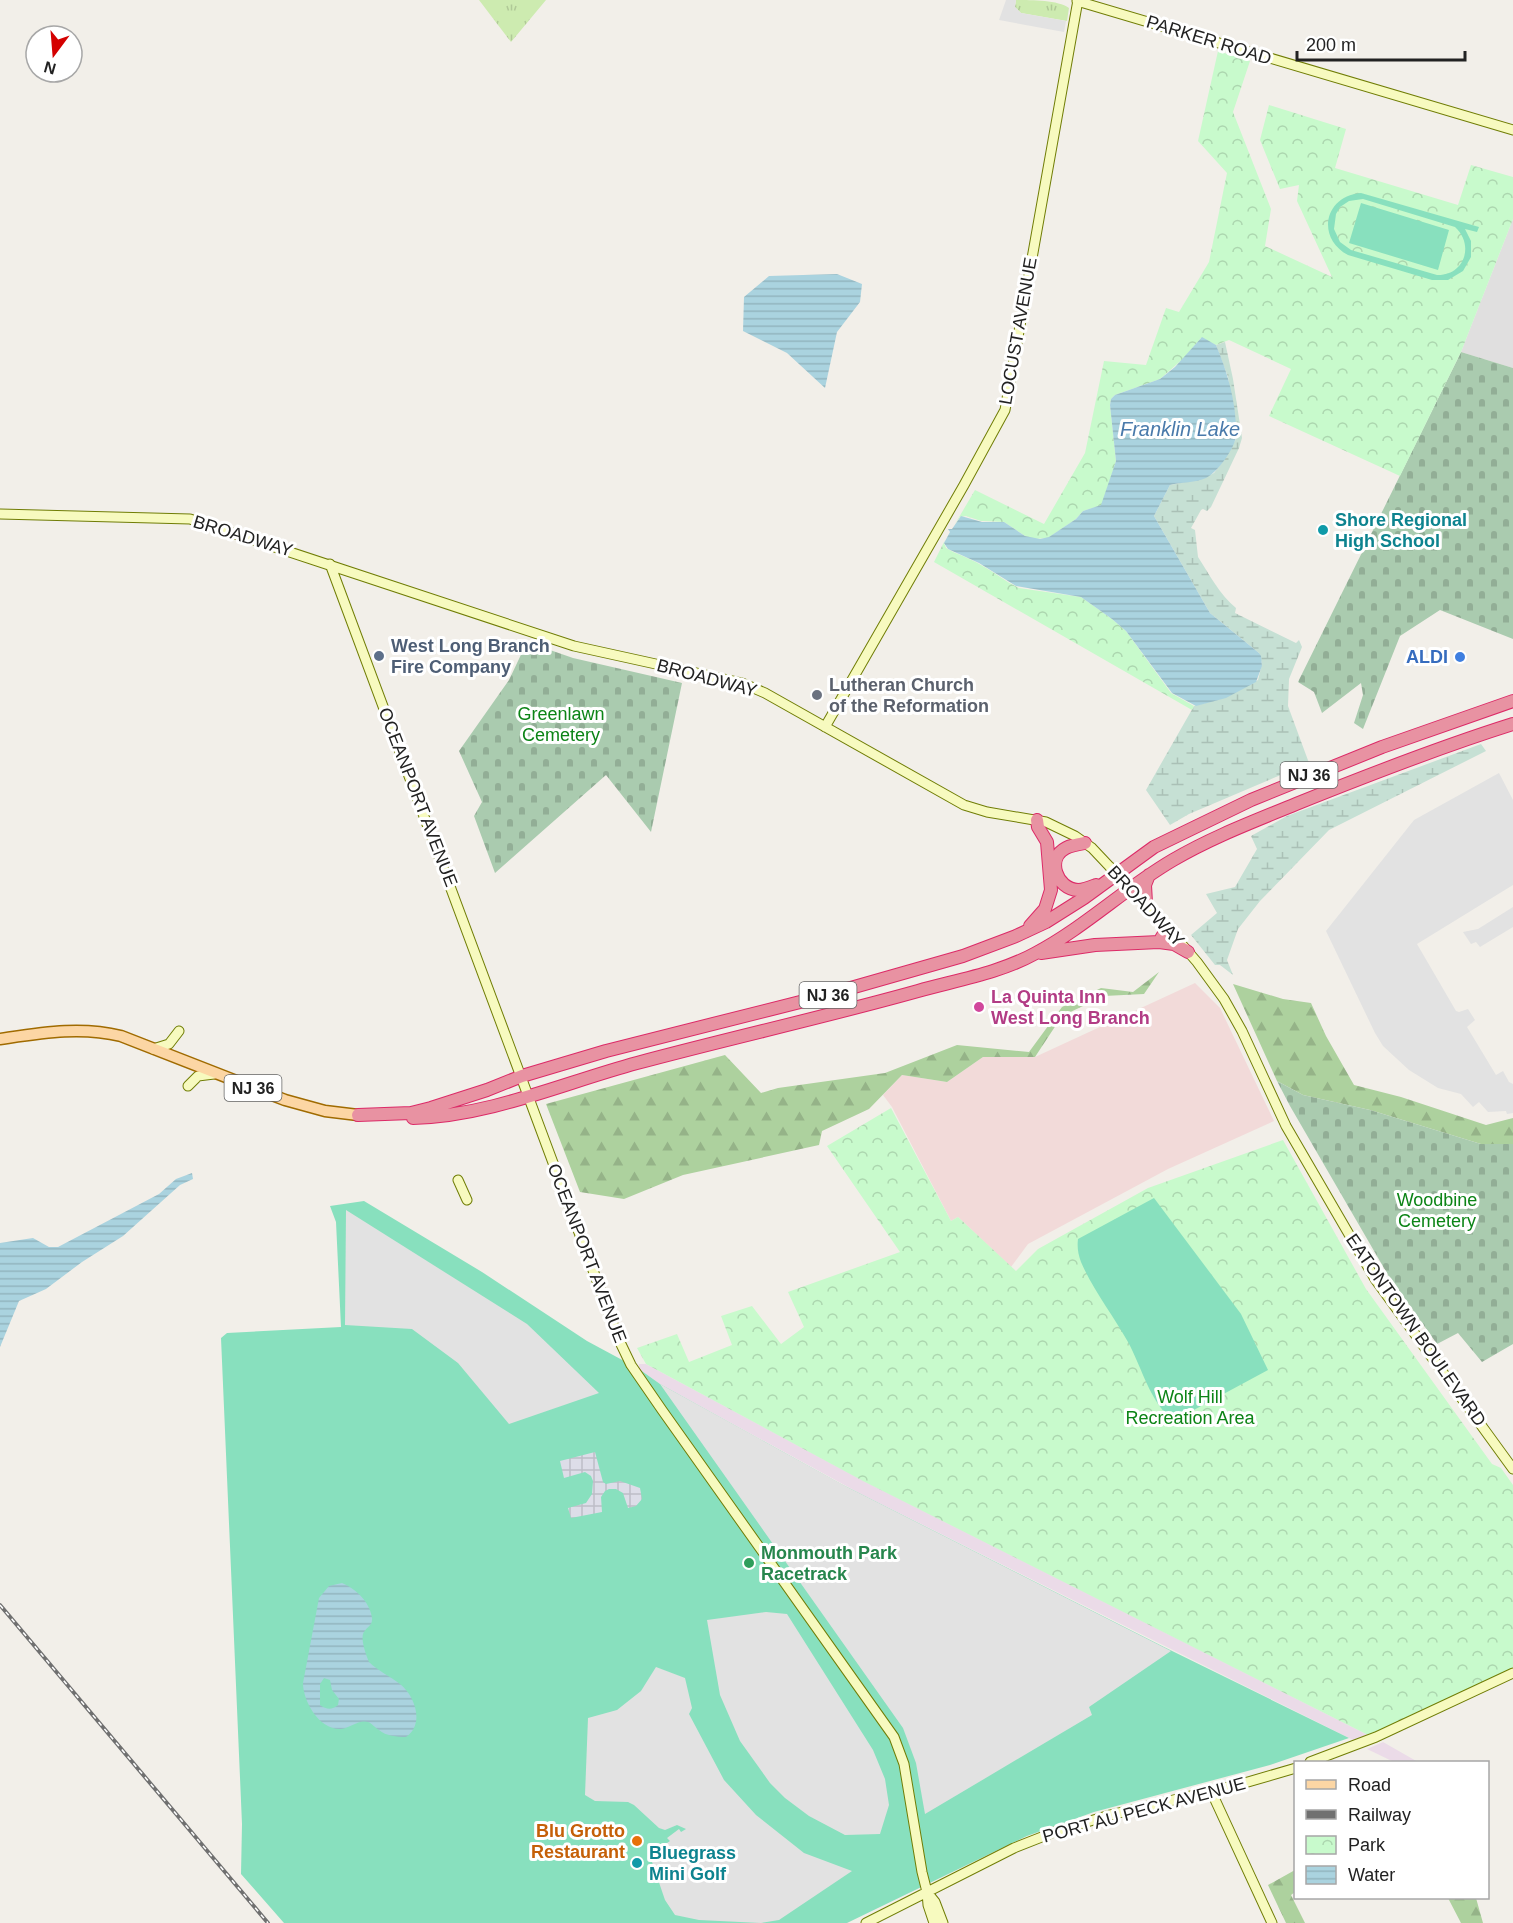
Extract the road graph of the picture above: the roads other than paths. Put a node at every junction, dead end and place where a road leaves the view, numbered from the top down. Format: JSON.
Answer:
{"nodes":[{"id":1,"x":1078,"y":1,"type":"edge"},
{"id":2,"x":1513,"y":130,"type":"edge"},
{"id":3,"x":0,"y":514,"type":"edge"},
{"id":4,"x":330,"y":564,"type":"junction"},
{"id":5,"x":1513,"y":701,"type":"edge"},
{"id":6,"x":1513,"y":724,"type":"edge"},
{"id":7,"x":825,"y":727,"type":"junction"},
{"id":8,"x":1037,"y":820,"type":"junction"},
{"id":9,"x":1085,"y":843,"type":"junction"},
{"id":10,"x":1116,"y":873,"type":"junction"},
{"id":11,"x":1149,"y":875,"type":"junction"},
{"id":12,"x":1103,"y":883,"type":"junction"},
{"id":13,"x":1131,"y":889,"type":"junction"},
{"id":14,"x":1146,"y":903,"type":"junction"},
{"id":15,"x":1167,"y":929,"type":"junction"},
{"id":16,"x":1022,"y":933,"type":"junction"},
{"id":17,"x":1159,"y":942,"type":"junction"},
{"id":18,"x":1188,"y":952,"type":"junction"},
{"id":19,"x":1034,"y":954,"type":"junction"},
{"id":20,"x":179,"y":1031,"type":"dead end"},
{"id":21,"x":0,"y":1039,"type":"edge"},
{"id":22,"x":152,"y":1049,"type":"junction"},
{"id":23,"x":215,"y":1074,"type":"junction"},
{"id":24,"x":522,"y":1076,"type":"junction"},
{"id":25,"x":188,"y":1086,"type":"dead end"},
{"id":26,"x":529,"y":1096,"type":"junction"},
{"id":27,"x":358,"y":1115,"type":"junction"},
{"id":28,"x":1286,"y":1126,"type":"joint"},
{"id":29,"x":458,"y":1180,"type":"dead end"},
{"id":30,"x":467,"y":1200,"type":"dead end"},
{"id":31,"x":1513,"y":1469,"type":"edge"},
{"id":32,"x":1513,"y":1673,"type":"edge"},
{"id":33,"x":1313,"y":1761,"type":"edge"},
{"id":34,"x":1294,"y":1769,"type":"edge"},
{"id":35,"x":1211,"y":1791,"type":"junction"},
{"id":36,"x":927,"y":1892,"type":"junction"},
{"id":37,"x":866,"y":1923,"type":"edge"},
{"id":38,"x":934,"y":1923,"type":"edge"},
{"id":39,"x":943,"y":1923,"type":"edge"},
{"id":40,"x":1272,"y":1923,"type":"edge"}],
"edges":[{"from":1,"to":2,"type":"street","name":"PARKER ROAD"},
{"from":1,"to":7,"type":"street","name":"LOCUST AVENUE"},
{"from":3,"to":4,"type":"street","name":"BROADWAY"},
{"from":4,"to":7,"type":"street","name":"BROADWAY"},
{"from":4,"to":24,"type":"street","name":"OCEANPORT AVENUE"},
{"from":5,"to":10,"type":"highway","number":"NJ 36"},
{"from":6,"to":11,"type":"highway","number":"NJ 36"},
{"from":7,"to":8,"type":"street","name":"BROADWAY"},
{"from":8,"to":9,"type":"street","name":"BROADWAY"},
{"from":8,"to":16,"type":"highway"},
{"from":9,"to":10,"type":"street","name":"BROADWAY"},
{"from":9,"to":12,"type":"highway"},
{"from":10,"to":12,"type":"highway","number":"NJ 36"},
{"from":10,"to":13,"type":"street","name":"BROADWAY"},
{"from":11,"to":13,"type":"highway","number":"NJ 36"},
{"from":11,"to":14,"type":"highway"},
{"from":12,"to":16,"type":"highway","number":"NJ 36"},
{"from":13,"to":14,"type":"street","name":"BROADWAY"},
{"from":13,"to":19,"type":"highway","number":"NJ 36"},
{"from":14,"to":15,"type":"street","name":"BROADWAY"},
{"from":15,"to":17,"type":"highway"},
{"from":15,"to":18,"type":"street","name":"BROADWAY"},
{"from":16,"to":24,"type":"highway","number":"NJ 36"},
{"from":17,"to":18,"type":"highway"},
{"from":17,"to":19,"type":"highway"},
{"from":18,"to":28,"type":"street","name":"BROADWAY"},
{"from":19,"to":26,"type":"highway","number":"NJ 36"},
{"from":20,"to":22,"type":"street"},
{"from":21,"to":22,"type":"main road","number":"NJ 36"},
{"from":22,"to":23,"type":"main road","number":"NJ 36"},
{"from":23,"to":25,"type":"street"},
{"from":23,"to":27,"type":"main road","number":"NJ 36"},
{"from":24,"to":26,"type":"street","name":"OCEANPORT AVENUE"},
{"from":24,"to":27,"type":"highway","number":"NJ 36"},
{"from":26,"to":27,"type":"highway","number":"NJ 36"},
{"from":26,"to":36,"type":"street","name":"OCEANPORT AVENUE"},
{"from":28,"to":31,"type":"street","name":"EATONTOWN BOULEVARD"},
{"from":29,"to":30,"type":"street"},
{"from":32,"to":33,"type":"street"},
{"from":34,"to":35,"type":"street","name":"PORT AU PECK AVENUE"},
{"from":35,"to":36,"type":"street","name":"PORT AU PECK AVENUE"},
{"from":35,"to":40,"type":"street"},
{"from":36,"to":37,"type":"street","name":"PORT AU PECK AVENUE"},
{"from":36,"to":38,"type":"street","name":"OCEANPORT AVENUE"},
{"from":36,"to":39,"type":"street"}]}
